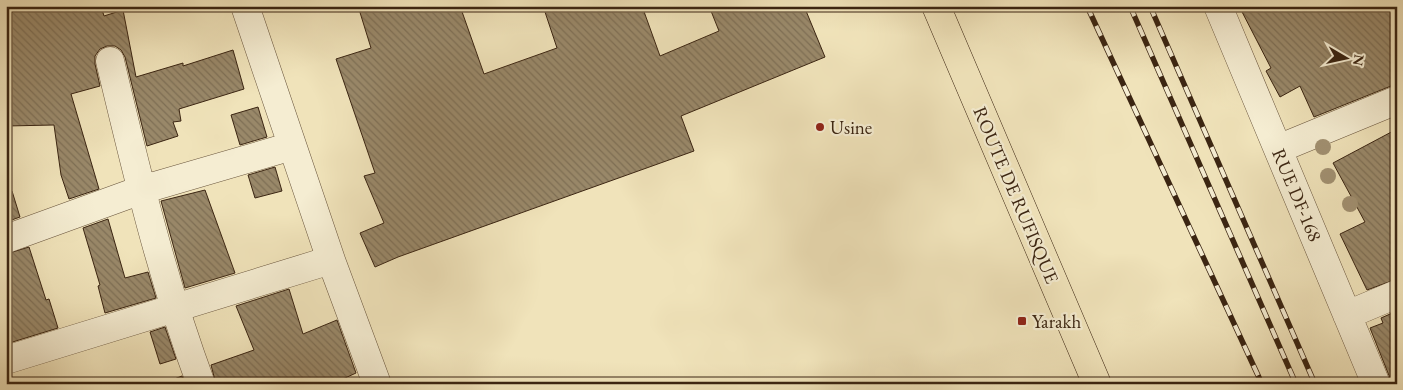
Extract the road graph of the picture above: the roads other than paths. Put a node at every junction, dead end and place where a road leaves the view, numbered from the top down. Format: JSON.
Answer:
{"nodes":[{"id":1,"x":245,"y":6,"type":"edge"},
{"id":2,"x":936,"y":6,"type":"edge"},
{"id":3,"x":1218,"y":6,"type":"edge"},
{"id":4,"x":110,"y":61,"type":"dead end"},
{"id":5,"x":1397,"y":100,"type":"edge"},
{"id":6,"x":292,"y":146,"type":"junction"},
{"id":7,"x":1278,"y":149,"type":"junction"},
{"id":8,"x":141,"y":190,"type":"junction"},
{"id":9,"x":6,"y":239,"type":"edge"},
{"id":10,"x":331,"y":260,"type":"junction"},
{"id":11,"x":1397,"y":294,"type":"edge"},
{"id":12,"x":175,"y":308,"type":"junction"},
{"id":13,"x":1347,"y":315,"type":"junction"},
{"id":14,"x":6,"y":360,"type":"edge"},
{"id":15,"x":373,"y":383,"type":"edge"},
{"id":16,"x":201,"y":384,"type":"edge"},
{"id":17,"x":1097,"y":384,"type":"edge"},
{"id":18,"x":1376,"y":384,"type":"edge"}],
"edges":[{"from":1,"to":6,"type":"street"},
{"from":2,"to":17,"type":"main road","name":"ROUTE DE RUFISQUE"},
{"from":3,"to":7,"type":"street","name":"RUE DF-168"},
{"from":4,"to":8,"type":"street"},
{"from":5,"to":7,"type":"street"},
{"from":6,"to":8,"type":"street"},
{"from":6,"to":10,"type":"street"},
{"from":7,"to":13,"type":"street","name":"RUE DF-168"},
{"from":8,"to":9,"type":"street"},
{"from":8,"to":12,"type":"street"},
{"from":10,"to":12,"type":"street"},
{"from":10,"to":15,"type":"street"},
{"from":11,"to":13,"type":"street"},
{"from":12,"to":14,"type":"street"},
{"from":12,"to":16,"type":"street"},
{"from":13,"to":18,"type":"street","name":"RUE DF-168"}]}
